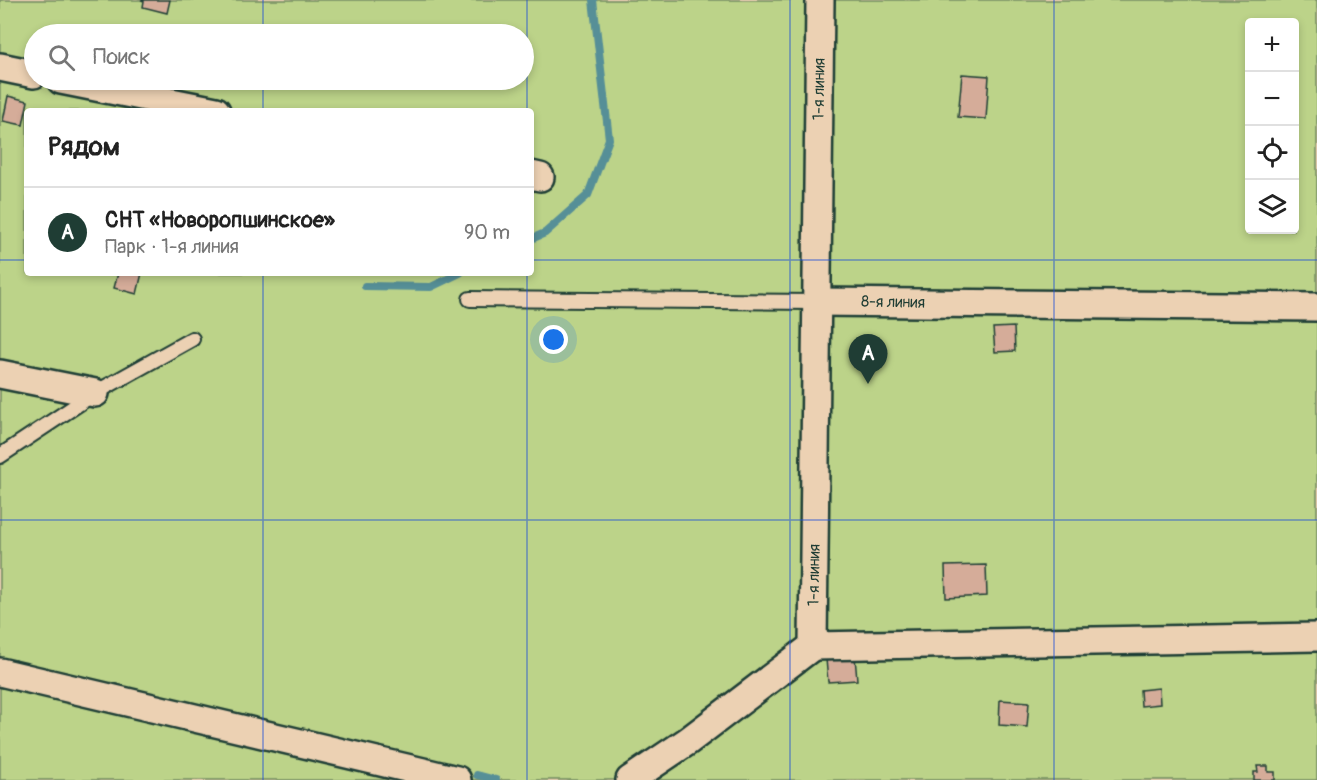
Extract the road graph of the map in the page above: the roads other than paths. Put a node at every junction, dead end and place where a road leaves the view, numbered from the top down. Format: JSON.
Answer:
{"nodes":[{"id":1,"x":820,"y":0,"type":"edge"},
{"id":2,"x":0,"y":67,"type":"edge"},
{"id":3,"x":24,"y":72,"type":"edge"},
{"id":4,"x":111,"y":90,"type":"edge"},
{"id":5,"x":201,"y":108,"type":"edge"},
{"id":6,"x":470,"y":299,"type":"dead end"},
{"id":7,"x":817,"y":302,"type":"junction"},
{"id":8,"x":1317,"y":307,"type":"edge"},
{"id":9,"x":192,"y":339,"type":"dead end"},
{"id":10,"x":0,"y":374,"type":"edge"},
{"id":11,"x":95,"y":393,"type":"junction"},
{"id":12,"x":0,"y":456,"type":"edge"},
{"id":13,"x":1317,"y":638,"type":"edge"},
{"id":14,"x":813,"y":646,"type":"junction"},
{"id":15,"x":0,"y":672,"type":"edge"},
{"id":16,"x":457,"y":780,"type":"edge"},
{"id":17,"x":630,"y":780,"type":"edge"}],
"edges":[{"from":1,"to":7,"type":"street","name":"1-я линия"},
{"from":2,"to":3,"type":"street"},
{"from":4,"to":5,"type":"street"},
{"from":6,"to":7,"type":"lane","name":"8-я линия"},
{"from":7,"to":8,"type":"street","name":"8-я линия"},
{"from":7,"to":14,"type":"street","name":"1-я линия"},
{"from":9,"to":11,"type":"lane"},
{"from":10,"to":11,"type":"street"},
{"from":11,"to":12,"type":"lane"},
{"from":13,"to":14,"type":"street"},
{"from":14,"to":17,"type":"street"},
{"from":15,"to":16,"type":"street"}]}
